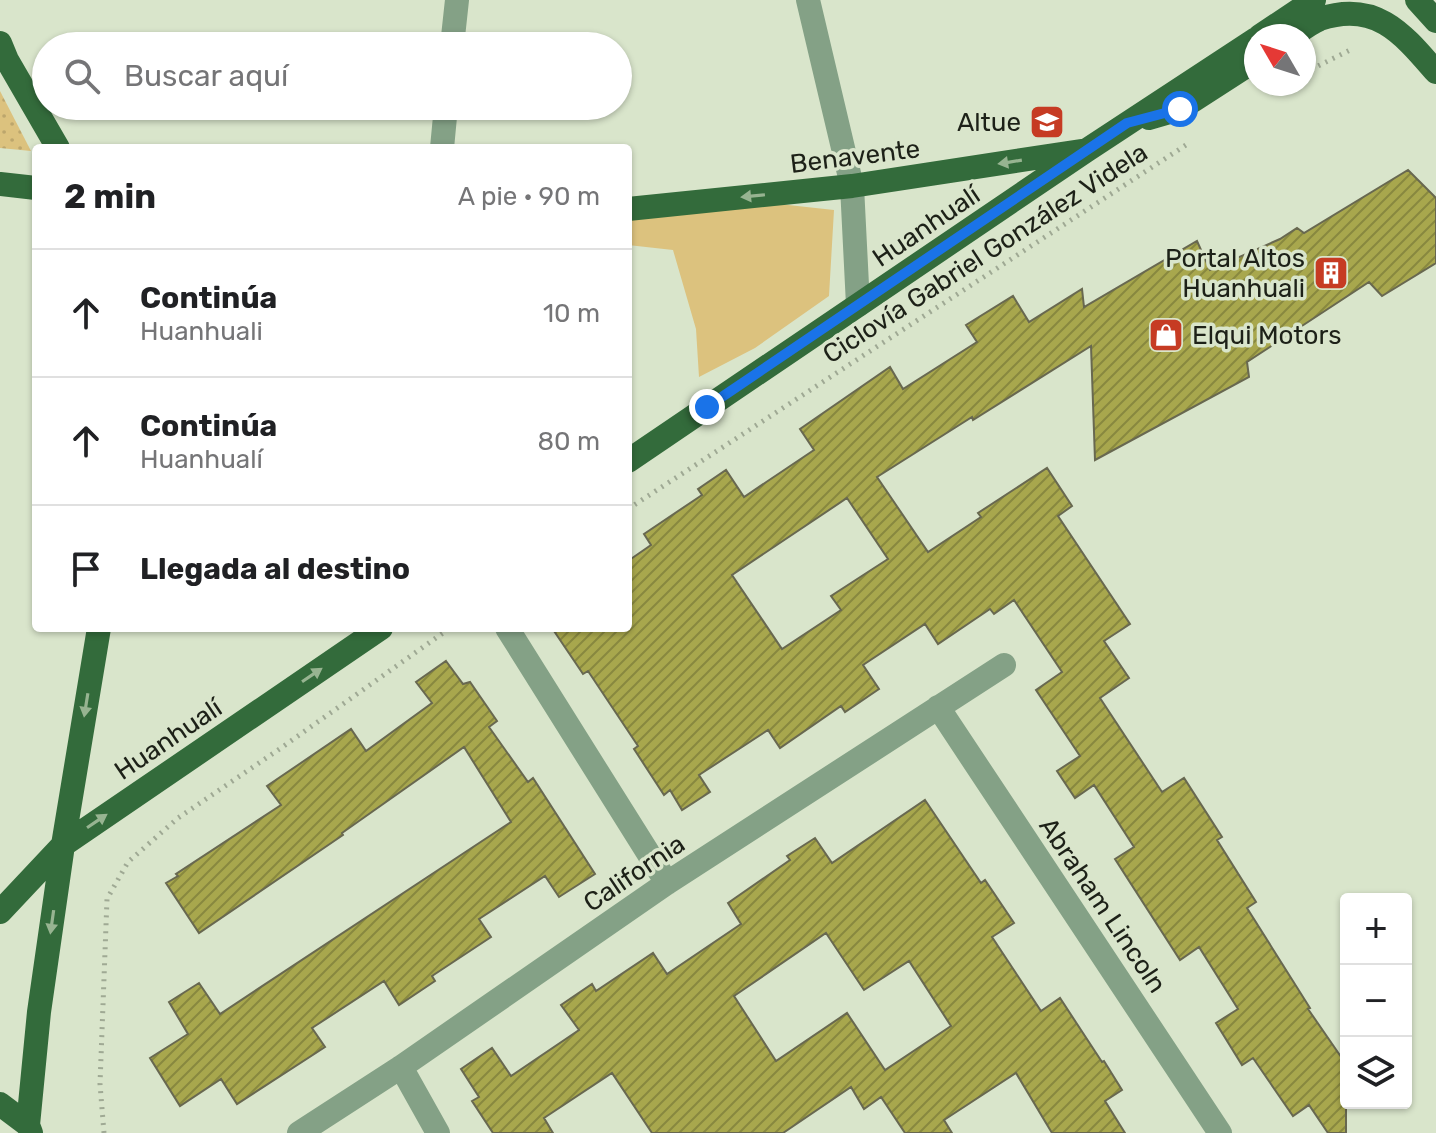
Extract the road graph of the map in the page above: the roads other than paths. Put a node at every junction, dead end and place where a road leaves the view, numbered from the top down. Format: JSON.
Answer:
{"nodes":[{"id":1,"x":457,"y":0,"type":"edge"},
{"id":2,"x":808,"y":0,"type":"edge"},
{"id":3,"x":1314,"y":0,"type":"edge"},
{"id":4,"x":1417,"y":0,"type":"edge"},
{"id":5,"x":1436,"y":21,"type":"edge"},
{"id":6,"x":1278,"y":24,"type":"edge"},
{"id":7,"x":1312,"y":24,"type":"edge"},
{"id":8,"x":454,"y":32,"type":"edge"},
{"id":9,"x":0,"y":43,"type":"edge"},
{"id":10,"x":1244,"y":46,"type":"edge"},
{"id":11,"x":1244,"y":68,"type":"edge"},
{"id":12,"x":1436,"y":72,"type":"edge"},
{"id":13,"x":32,"y":103,"type":"edge"},
{"id":14,"x":42,"y":120,"type":"edge"},
{"id":15,"x":445,"y":120,"type":"edge"},
{"id":16,"x":1127,"y":123,"type":"junction"},
{"id":17,"x":56,"y":144,"type":"edge"},
{"id":18,"x":442,"y":144,"type":"edge"},
{"id":19,"x":1087,"y":150,"type":"junction"},
{"id":20,"x":0,"y":184,"type":"edge"},
{"id":21,"x":852,"y":186,"type":"junction"},
{"id":22,"x":32,"y":188,"type":"edge"},
{"id":23,"x":632,"y":209,"type":"edge"},
{"id":24,"x":858,"y":305,"type":"junction"},
{"id":25,"x":632,"y":458,"type":"edge"},
{"id":26,"x":98,"y":632,"type":"edge"},
{"id":27,"x":375,"y":632,"type":"edge"},
{"id":28,"x":510,"y":632,"type":"edge"},
{"id":29,"x":1004,"y":665,"type":"dead end"},
{"id":30,"x":938,"y":707,"type":"junction"},
{"id":31,"x":63,"y":845,"type":"junction"},
{"id":32,"x":667,"y":883,"type":"junction"},
{"id":33,"x":0,"y":912,"type":"edge"},
{"id":34,"x":401,"y":1067,"type":"junction"},
{"id":35,"x":0,"y":1104,"type":"edge"},
{"id":36,"x":30,"y":1129,"type":"edge"},
{"id":37,"x":299,"y":1133,"type":"edge"},
{"id":38,"x":438,"y":1133,"type":"edge"},
{"id":39,"x":1220,"y":1133,"type":"edge"}],
"edges":[{"from":1,"to":8,"type":"street"},
{"from":2,"to":21,"type":"street"},
{"from":3,"to":6,"type":"main road","name":"Huanhualí"},
{"from":4,"to":5,"type":"main road"},
{"from":7,"to":12,"type":"main road"},
{"from":9,"to":13,"type":"main road"},
{"from":10,"to":16,"type":"main road","name":"Huanhualí"},
{"from":11,"to":16,"type":"main road"},
{"from":14,"to":17,"type":"main road"},
{"from":15,"to":18,"type":"street"},
{"from":16,"to":19,"type":"main road","name":"Huanhualí"},
{"from":19,"to":21,"type":"main road","name":"Benavente","one_way":true},
{"from":19,"to":24,"type":"main road","name":"Huanhualí"},
{"from":20,"to":22,"type":"main road"},
{"from":21,"to":23,"type":"main road","name":"Benavente","one_way":true},
{"from":21,"to":24,"type":"street"},
{"from":24,"to":25,"type":"main road","name":"Huanhualí"},
{"from":26,"to":31,"type":"main road","one_way":true},
{"from":31,"to":27,"type":"main road","name":"Huanhualí","one_way":true},
{"from":28,"to":32,"type":"street"},
{"from":29,"to":30,"type":"street","name":"California"},
{"from":30,"to":32,"type":"street","name":"California"},
{"from":30,"to":39,"type":"street","name":"Abraham Lincoln"},
{"from":31,"to":33,"type":"main road","name":"Huanhualí"},
{"from":31,"to":36,"type":"main road","one_way":true},
{"from":32,"to":34,"type":"street","name":"California"},
{"from":34,"to":37,"type":"street","name":"California"},
{"from":34,"to":38,"type":"street"},
{"from":35,"to":36,"type":"main road"}]}
